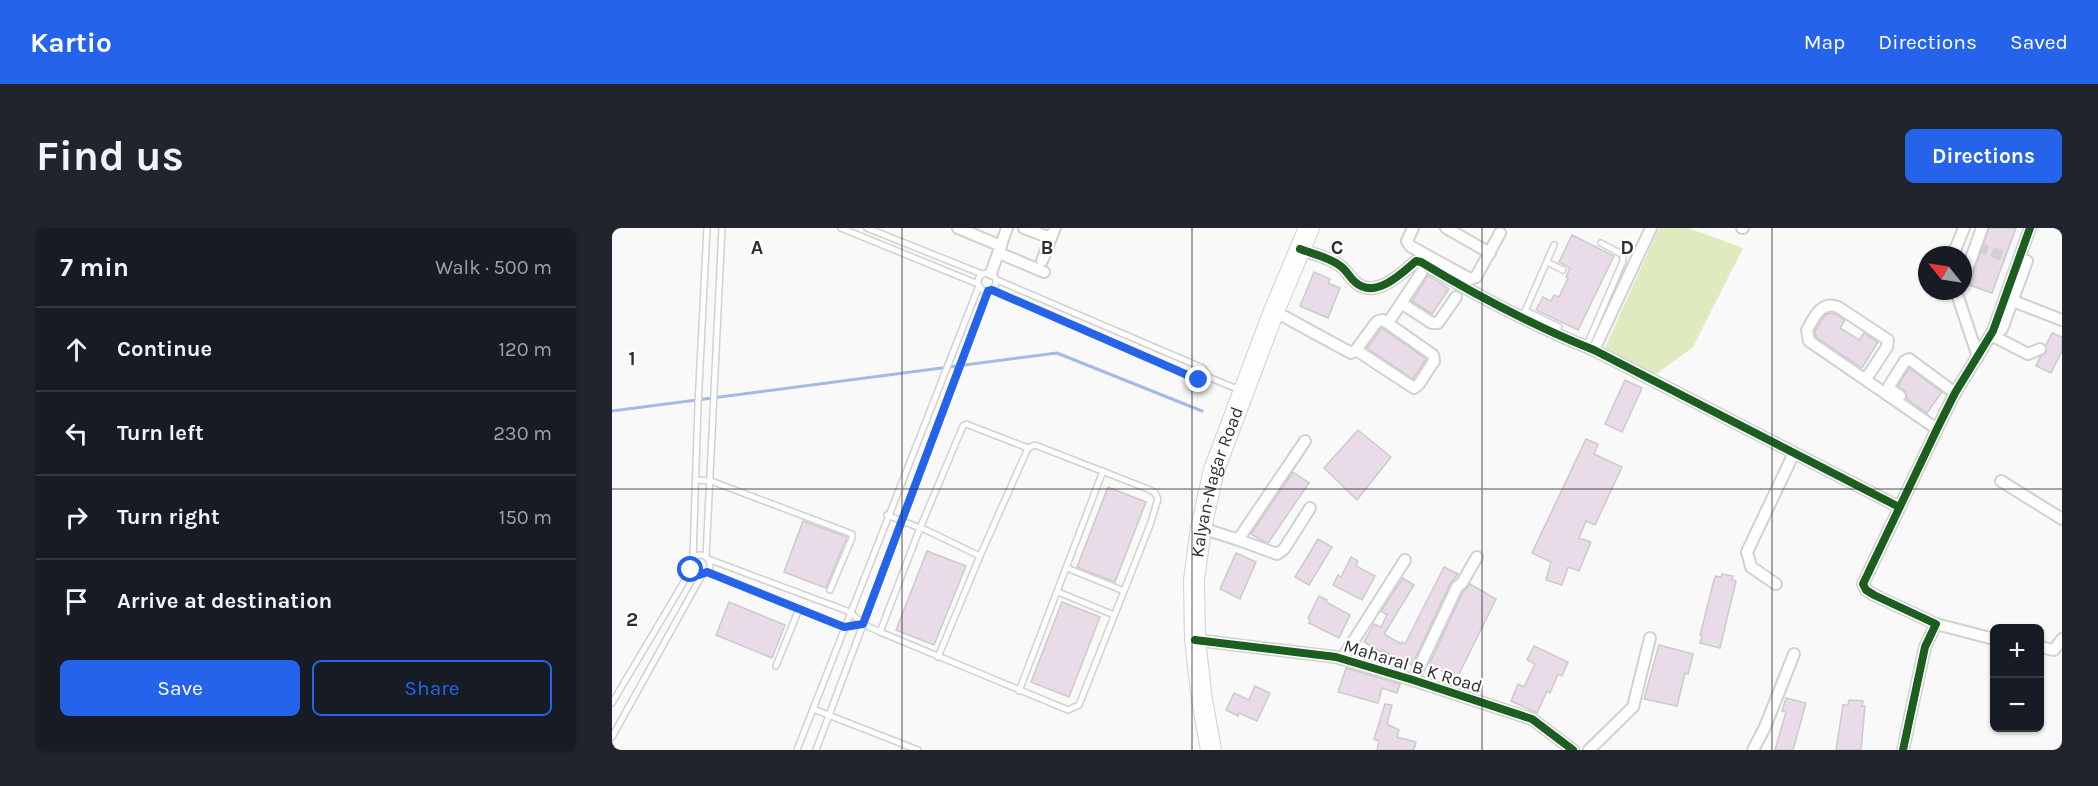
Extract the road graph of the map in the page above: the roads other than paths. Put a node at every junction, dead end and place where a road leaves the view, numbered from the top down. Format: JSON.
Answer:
{"nodes":[{"id":1,"x":707,"y":228,"type":"edge"},
{"id":2,"x":722,"y":228,"type":"edge"},
{"id":3,"x":841,"y":228,"type":"edge"},
{"id":4,"x":867,"y":228,"type":"edge"},
{"id":5,"x":958,"y":228,"type":"edge"},
{"id":6,"x":1007,"y":228,"type":"edge"},
{"id":7,"x":1024,"y":228,"type":"edge"},
{"id":8,"x":1413,"y":228,"type":"edge"},
{"id":9,"x":1651,"y":228,"type":"edge"},
{"id":10,"x":1982,"y":228,"type":"edge"},
{"id":11,"x":2030,"y":228,"type":"edge"},
{"id":12,"x":1451,"y":229,"type":"edge"},
{"id":13,"x":1959,"y":230,"type":"edge"},
{"id":14,"x":1053,"y":232,"type":"edge"},
{"id":15,"x":1500,"y":233,"type":"dead end"},
{"id":16,"x":1306,"y":235,"type":"edge"},
{"id":17,"x":1601,"y":243,"type":"dead end"},
{"id":18,"x":1554,"y":245,"type":"dead end"},
{"id":19,"x":1955,"y":246,"type":"edge"},
{"id":20,"x":1000,"y":249,"type":"junction"},
{"id":21,"x":1490,"y":252,"type":"junction"},
{"id":22,"x":2006,"y":256,"type":"tunnel mouth"},
{"id":23,"x":1972,"y":259,"type":"edge"},
{"id":24,"x":2022,"y":261,"type":"junction"},
{"id":25,"x":1547,"y":262,"type":"junction"},
{"id":26,"x":1563,"y":270,"type":"dead end"},
{"id":27,"x":1421,"y":273,"type":"dead end"},
{"id":28,"x":990,"y":276,"type":"junction"},
{"id":29,"x":978,"y":285,"type":"junction"},
{"id":30,"x":990,"y":291,"type":"junction"},
{"id":31,"x":1456,"y":297,"type":"dead end"},
{"id":32,"x":1959,"y":300,"type":"edge"},
{"id":33,"x":2013,"y":301,"type":"junction"},
{"id":34,"x":1401,"y":303,"type":"junction"},
{"id":35,"x":1274,"y":311,"type":"junction"},
{"id":36,"x":1524,"y":314,"type":"junction"},
{"id":37,"x":2062,"y":320,"type":"edge"},
{"id":38,"x":1388,"y":323,"type":"junction"},
{"id":39,"x":1559,"y":327,"type":"dead end"},
{"id":40,"x":1990,"y":335,"type":"junction"},
{"id":41,"x":1590,"y":349,"type":"junction"},
{"id":42,"x":2040,"y":349,"type":"dead end"},
{"id":43,"x":1356,"y":350,"type":"junction"},
{"id":44,"x":1978,"y":357,"type":"junction"},
{"id":45,"x":1208,"y":377,"type":"junction"},
{"id":46,"x":1866,"y":379,"type":"junction"},
{"id":47,"x":1242,"y":391,"type":"junction"},
{"id":48,"x":1955,"y":393,"type":"junction"},
{"id":49,"x":1938,"y":426,"type":"junction"},
{"id":50,"x":1305,"y":441,"type":"dead end"},
{"id":51,"x":1028,"y":448,"type":"junction"},
{"id":52,"x":1794,"y":453,"type":"junction"},
{"id":53,"x":1103,"y":471,"type":"junction"},
{"id":54,"x":696,"y":480,"type":"junction"},
{"id":55,"x":711,"y":481,"type":"junction"},
{"id":56,"x":2001,"y":481,"type":"dead end"},
{"id":57,"x":1899,"y":507,"type":"junction"},
{"id":58,"x":1310,"y":508,"type":"dead end"},
{"id":59,"x":887,"y":515,"type":"junction"},
{"id":60,"x":2062,"y":519,"type":"edge"},
{"id":61,"x":901,"y":520,"type":"junction"},
{"id":62,"x":920,"y":528,"type":"junction"},
{"id":63,"x":1201,"y":528,"type":"junction"},
{"id":64,"x":1236,"y":539,"type":"junction"},
{"id":65,"x":980,"y":556,"type":"junction"},
{"id":66,"x":693,"y":557,"type":"junction"},
{"id":67,"x":1477,"y":557,"type":"dead end"},
{"id":68,"x":707,"y":558,"type":"junction"},
{"id":69,"x":1405,"y":560,"type":"dead end"},
{"id":70,"x":1067,"y":568,"type":"junction"},
{"id":71,"x":691,"y":570,"type":"junction"},
{"id":72,"x":704,"y":574,"type":"junction"},
{"id":73,"x":1776,"y":584,"type":"dead end"},
{"id":74,"x":830,"y":590,"type":"dead end"},
{"id":75,"x":1124,"y":591,"type":"junction"},
{"id":76,"x":1058,"y":592,"type":"junction"},
{"id":77,"x":799,"y":609,"type":"junction"},
{"id":78,"x":850,"y":612,"type":"junction"},
{"id":79,"x":1114,"y":615,"type":"junction"},
{"id":80,"x":863,"y":624,"type":"junction"},
{"id":81,"x":1936,"y":624,"type":"junction"},
{"id":82,"x":844,"y":627,"type":"junction"},
{"id":83,"x":880,"y":632,"type":"junction"},
{"id":84,"x":1650,"y":638,"type":"dead end"},
{"id":85,"x":1990,"y":638,"type":"edge"},
{"id":86,"x":2062,"y":639,"type":"edge"},
{"id":87,"x":1195,"y":640,"type":"junction"},
{"id":88,"x":2044,"y":648,"type":"edge"},
{"id":89,"x":1794,"y":654,"type":"dead end"},
{"id":90,"x":938,"y":657,"type":"junction"},
{"id":91,"x":1342,"y":659,"type":"junction"},
{"id":92,"x":776,"y":666,"type":"dead end"},
{"id":93,"x":1413,"y":680,"type":"junction"},
{"id":94,"x":1019,"y":691,"type":"junction"},
{"id":95,"x":612,"y":703,"type":"edge"},
{"id":96,"x":813,"y":709,"type":"junction"},
{"id":97,"x":829,"y":715,"type":"junction"},
{"id":98,"x":612,"y":738,"type":"edge"},
{"id":99,"x":797,"y":750,"type":"edge"},
{"id":100,"x":816,"y":750,"type":"edge"},
{"id":101,"x":918,"y":750,"type":"edge"},
{"id":102,"x":1211,"y":750,"type":"edge"},
{"id":103,"x":1573,"y":750,"type":"edge"},
{"id":104,"x":1589,"y":750,"type":"edge"},
{"id":105,"x":1753,"y":750,"type":"edge"},
{"id":106,"x":1903,"y":750,"type":"edge"}],
"edges":[{"from":1,"to":54,"type":"lane"},
{"from":2,"to":55,"type":"lane"},
{"from":3,"to":29,"type":"lane"},
{"from":4,"to":28,"type":"lane"},
{"from":5,"to":20,"type":"street"},
{"from":6,"to":20,"type":"street"},
{"from":7,"to":14,"type":"street"},
{"from":8,"to":21,"type":"street"},
{"from":9,"to":41,"type":"street"},
{"from":10,"to":23,"type":"street"},
{"from":11,"to":24,"type":"street"},
{"from":12,"to":21,"type":"street"},
{"from":13,"to":19,"type":"street"},
{"from":14,"to":20,"type":"street"},
{"from":15,"to":21,"type":"street"},
{"from":16,"to":35,"type":"highway","name":"Kalyan-Nagar Road"},
{"from":16,"to":36,"type":"street"},
{"from":17,"to":41,"type":"lane"},
{"from":18,"to":25,"type":"lane"},
{"from":20,"to":28,"type":"street"},
{"from":22,"to":24,"type":"street"},
{"from":24,"to":33,"type":"street"},
{"from":24,"to":40,"type":"street"},
{"from":25,"to":26,"type":"lane"},
{"from":25,"to":36,"type":"lane"},
{"from":27,"to":34,"type":"street"},
{"from":28,"to":29,"type":"lane"},
{"from":28,"to":30,"type":"lane"},
{"from":28,"to":45,"type":"lane"},
{"from":29,"to":30,"type":"lane"},
{"from":29,"to":59,"type":"lane"},
{"from":30,"to":45,"type":"lane"},
{"from":30,"to":61,"type":"lane"},
{"from":31,"to":34,"type":"street"},
{"from":32,"to":44,"type":"street"},
{"from":33,"to":37,"type":"street"},
{"from":33,"to":40,"type":"street"},
{"from":34,"to":38,"type":"street"},
{"from":35,"to":43,"type":"street"},
{"from":35,"to":47,"type":"highway","name":"Kalyan-Nagar Road"},
{"from":36,"to":39,"type":"lane"},
{"from":36,"to":41,"type":"street"},
{"from":38,"to":43,"type":"street"},
{"from":38,"to":43,"type":"street"},
{"from":40,"to":42,"type":"street"},
{"from":40,"to":44,"type":"street"},
{"from":41,"to":52,"type":"street"},
{"from":44,"to":48,"type":"street"},
{"from":45,"to":47,"type":"lane"},
{"from":46,"to":46,"type":"street"},
{"from":46,"to":49,"type":"street"},
{"from":47,"to":63,"type":"highway","name":"Kalyan-Nagar Road"},
{"from":48,"to":49,"type":"street"},
{"from":48,"to":49,"type":"street"},
{"from":49,"to":57,"type":"street"},
{"from":50,"to":64,"type":"street"},
{"from":51,"to":53,"type":"lane"},
{"from":51,"to":62,"type":"lane"},
{"from":51,"to":65,"type":"lane"},
{"from":52,"to":57,"type":"street"},
{"from":52,"to":73,"type":"street"},
{"from":53,"to":70,"type":"lane"},
{"from":53,"to":75,"type":"lane"},
{"from":54,"to":55,"type":"lane"},
{"from":54,"to":66,"type":"lane"},
{"from":55,"to":68,"type":"lane"},
{"from":55,"to":74,"type":"lane"},
{"from":56,"to":60,"type":"street"},
{"from":57,"to":81,"type":"street"},
{"from":58,"to":64,"type":"street"},
{"from":59,"to":61,"type":"lane"},
{"from":59,"to":78,"type":"lane"},
{"from":61,"to":62,"type":"lane"},
{"from":61,"to":80,"type":"lane"},
{"from":62,"to":65,"type":"lane"},
{"from":62,"to":83,"type":"lane"},
{"from":63,"to":64,"type":"street"},
{"from":63,"to":87,"type":"highway","name":"Kalyan-Nagar Road"},
{"from":65,"to":90,"type":"lane"},
{"from":66,"to":68,"type":"lane"},
{"from":66,"to":71,"type":"lane"},
{"from":67,"to":93,"type":"street"},
{"from":68,"to":72,"type":"lane"},
{"from":68,"to":78,"type":"lane"},
{"from":69,"to":91,"type":"street"},
{"from":70,"to":75,"type":"lane"},
{"from":70,"to":76,"type":"lane"},
{"from":71,"to":72,"type":"lane"},
{"from":71,"to":95,"type":"lane"},
{"from":72,"to":77,"type":"lane"},
{"from":72,"to":98,"type":"lane"},
{"from":75,"to":79,"type":"lane"},
{"from":76,"to":79,"type":"lane"},
{"from":76,"to":94,"type":"lane"},
{"from":77,"to":82,"type":"lane"},
{"from":77,"to":92,"type":"lane"},
{"from":78,"to":80,"type":"lane"},
{"from":78,"to":82,"type":"lane"},
{"from":79,"to":94,"type":"lane"},
{"from":80,"to":82,"type":"lane"},
{"from":80,"to":83,"type":"lane"},
{"from":80,"to":97,"type":"lane"},
{"from":81,"to":85,"type":"street"},
{"from":81,"to":106,"type":"street"},
{"from":82,"to":96,"type":"lane"},
{"from":83,"to":90,"type":"lane"},
{"from":84,"to":104,"type":"street"},
{"from":86,"to":88,"type":"street"},
{"from":87,"to":91,"type":"street","name":"Maharal B K Road"},
{"from":87,"to":102,"type":"highway","name":"Kalyan-Nagar Road"},
{"from":89,"to":105,"type":"street"},
{"from":90,"to":94,"type":"lane"},
{"from":91,"to":93,"type":"street","name":"Maharal B K Road"},
{"from":93,"to":103,"type":"street","name":"Maharal B K Road"},
{"from":96,"to":97,"type":"lane"},
{"from":96,"to":99,"type":"lane"},
{"from":97,"to":100,"type":"lane"},
{"from":97,"to":101,"type":"lane"}]}
